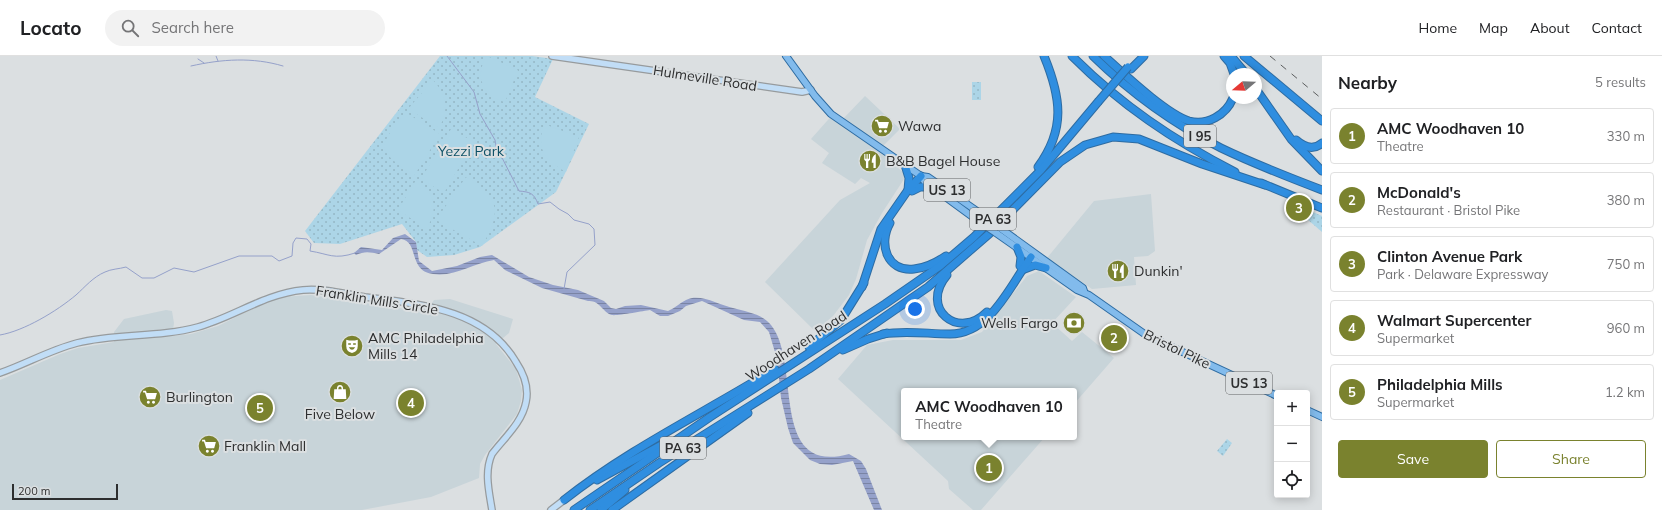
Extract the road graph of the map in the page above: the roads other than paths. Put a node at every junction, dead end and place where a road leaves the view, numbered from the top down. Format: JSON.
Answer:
{"nodes":[{"id":1,"x":552,"y":56,"type":"edge"},
{"id":2,"x":786,"y":56,"type":"edge"},
{"id":3,"x":1044,"y":56,"type":"edge"},
{"id":4,"x":1072,"y":56,"type":"edge"},
{"id":5,"x":1093,"y":56,"type":"edge"},
{"id":6,"x":1104,"y":56,"type":"edge"},
{"id":7,"x":1138,"y":56,"type":"edge"},
{"id":8,"x":1144,"y":56,"type":"edge"},
{"id":9,"x":1224,"y":56,"type":"edge"},
{"id":10,"x":1231,"y":56,"type":"edge"},
{"id":11,"x":1244,"y":56,"type":"edge"},
{"id":12,"x":1129,"y":68,"type":"junction"},
{"id":13,"x":1232,"y":68,"type":"edge"},
{"id":14,"x":1241,"y":68,"type":"edge"},
{"id":15,"x":810,"y":90,"type":"junction"},
{"id":16,"x":1262,"y":98,"type":"edge"},
{"id":17,"x":1100,"y":103,"type":"junction"},
{"id":18,"x":1230,"y":104,"type":"edge"},
{"id":19,"x":1322,"y":122,"type":"edge"},
{"id":20,"x":1280,"y":125,"type":"junction"},
{"id":21,"x":1322,"y":143,"type":"edge"},
{"id":22,"x":905,"y":165,"type":"junction"},
{"id":23,"x":1322,"y":171,"type":"edge"},
{"id":24,"x":921,"y":176,"type":"junction"},
{"id":25,"x":1265,"y":185,"type":"junction"},
{"id":26,"x":933,"y":187,"type":"junction"},
{"id":27,"x":1021,"y":189,"type":"junction"},
{"id":28,"x":1322,"y":190,"type":"edge"},
{"id":29,"x":910,"y":191,"type":"junction"},
{"id":30,"x":1322,"y":208,"type":"edge"},
{"id":31,"x":1010,"y":214,"type":"junction"},
{"id":32,"x":984,"y":220,"type":"junction"},
{"id":33,"x":998,"y":230,"type":"junction"},
{"id":34,"x":1017,"y":248,"type":"junction"},
{"id":35,"x":965,"y":250,"type":"junction"},
{"id":36,"x":1031,"y":254,"type":"junction"},
{"id":37,"x":1021,"y":268,"type":"junction"},
{"id":38,"x":1046,"y":268,"type":"junction"},
{"id":39,"x":864,"y":283,"type":"junction"},
{"id":40,"x":1084,"y":291,"type":"junction"},
{"id":41,"x":888,"y":333,"type":"junction"},
{"id":42,"x":802,"y":357,"type":"junction"},
{"id":43,"x":786,"y":365,"type":"junction"},
{"id":44,"x":810,"y":369,"type":"junction"},
{"id":45,"x":776,"y":372,"type":"junction"},
{"id":46,"x":0,"y":373,"type":"edge"},
{"id":47,"x":789,"y":384,"type":"junction"},
{"id":48,"x":779,"y":391,"type":"junction"},
{"id":49,"x":1274,"y":395,"type":"edge"},
{"id":50,"x":1310,"y":412,"type":"edge"},
{"id":51,"x":710,"y":417,"type":"junction"},
{"id":52,"x":1322,"y":418,"type":"edge"},
{"id":53,"x":659,"y":463,"type":"junction"},
{"id":54,"x":564,"y":500,"type":"junction"},
{"id":55,"x":492,"y":510,"type":"edge"},
{"id":56,"x":551,"y":510,"type":"edge"},
{"id":57,"x":574,"y":510,"type":"edge"},
{"id":58,"x":590,"y":510,"type":"edge"},
{"id":59,"x":601,"y":510,"type":"edge"},
{"id":60,"x":612,"y":510,"type":"edge"}],
"edges":[{"from":1,"to":15,"type":"street","name":"Hulmeville Road"},
{"from":2,"to":15,"type":"main road","name":"Bristol Pike","number":"US 13"},
{"from":3,"to":27,"type":"highway"},
{"from":4,"to":25,"type":"highway","number":"I 95"},
{"from":5,"to":28,"type":"highway","number":"I 95"},
{"from":6,"to":18,"type":"highway"},
{"from":7,"to":12,"type":"highway"},
{"from":8,"to":12,"type":"highway"},
{"from":9,"to":13,"type":"highway"},
{"from":10,"to":14,"type":"highway"},
{"from":11,"to":19,"type":"highway"},
{"from":12,"to":17,"type":"highway"},
{"from":15,"to":22,"type":"main road","name":"Bristol Pike","number":"US 13"},
{"from":16,"to":20,"type":"highway"},
{"from":17,"to":27,"type":"highway"},
{"from":17,"to":31,"type":"highway"},
{"from":20,"to":21,"type":"highway"},
{"from":20,"to":23,"type":"highway"},
{"from":22,"to":24,"type":"main road","name":"Bristol Pike","number":"US 13"},
{"from":22,"to":29,"type":"highway"},
{"from":24,"to":26,"type":"main road","name":"Bristol Pike","number":"US 13"},
{"from":24,"to":29,"type":"highway"},
{"from":24,"to":32,"type":"main road","name":"Bristol Pike","number":"US 13"},
{"from":25,"to":30,"type":"highway","number":"I 95"},
{"from":25,"to":31,"type":"highway"},
{"from":26,"to":29,"type":"highway"},
{"from":26,"to":32,"type":"main road","name":"Bristol Pike","number":"US 13"},
{"from":27,"to":35,"type":"highway","name":"Woodhaven Road","number":"PA 63"},
{"from":29,"to":35,"type":"highway"},
{"from":29,"to":39,"type":"highway"},
{"from":31,"to":35,"type":"highway","name":"Woodhaven Road","number":"PA 63"},
{"from":32,"to":33,"type":"main road","name":"Bristol Pike","number":"US 13","bridge":true},
{"from":33,"to":34,"type":"main road","name":"Bristol Pike","number":"US 13"},
{"from":33,"to":36,"type":"main road","name":"Bristol Pike","number":"US 13"},
{"from":34,"to":36,"type":"main road","name":"Bristol Pike","number":"US 13"},
{"from":34,"to":37,"type":"highway"},
{"from":35,"to":37,"type":"highway"},
{"from":35,"to":42,"type":"highway","name":"Woodhaven Road","number":"PA 63"},
{"from":35,"to":44,"type":"highway","name":"Woodhaven Road","number":"PA 63"},
{"from":36,"to":37,"type":"highway"},
{"from":36,"to":38,"type":"main road","name":"Bristol Pike","number":"US 13"},
{"from":36,"to":40,"type":"main road","name":"Bristol Pike","number":"US 13"},
{"from":37,"to":38,"type":"highway"},
{"from":37,"to":41,"type":"highway"},
{"from":38,"to":40,"type":"main road","name":"Bristol Pike","number":"US 13"},
{"from":39,"to":42,"type":"highway"},
{"from":39,"to":43,"type":"highway"},
{"from":40,"to":49,"type":"main road","name":"Bristol Pike","number":"US 13"},
{"from":41,"to":44,"type":"highway"},
{"from":41,"to":47,"type":"highway"},
{"from":42,"to":43,"type":"highway","name":"Woodhaven Road","number":"PA 63"},
{"from":43,"to":45,"type":"highway","name":"Woodhaven Road","number":"PA 63"},
{"from":44,"to":47,"type":"highway","name":"Woodhaven Road","number":"PA 63"},
{"from":45,"to":51,"type":"highway","name":"Woodhaven Road","number":"PA 63"},
{"from":45,"to":54,"type":"highway"},
{"from":46,"to":55,"type":"street","name":"Franklin Mills Circle"},
{"from":47,"to":48,"type":"highway","name":"Woodhaven Road","number":"PA 63"},
{"from":48,"to":53,"type":"highway","name":"Woodhaven Road","number":"PA 63"},
{"from":48,"to":60,"type":"highway"},
{"from":50,"to":52,"type":"main road"},
{"from":51,"to":54,"type":"highway"},
{"from":51,"to":57,"type":"highway","name":"Woodhaven Road","number":"PA 63"},
{"from":53,"to":58,"type":"highway","name":"Woodhaven Road","number":"PA 63"},
{"from":53,"to":59,"type":"highway"},
{"from":54,"to":56,"type":"street"}]}
